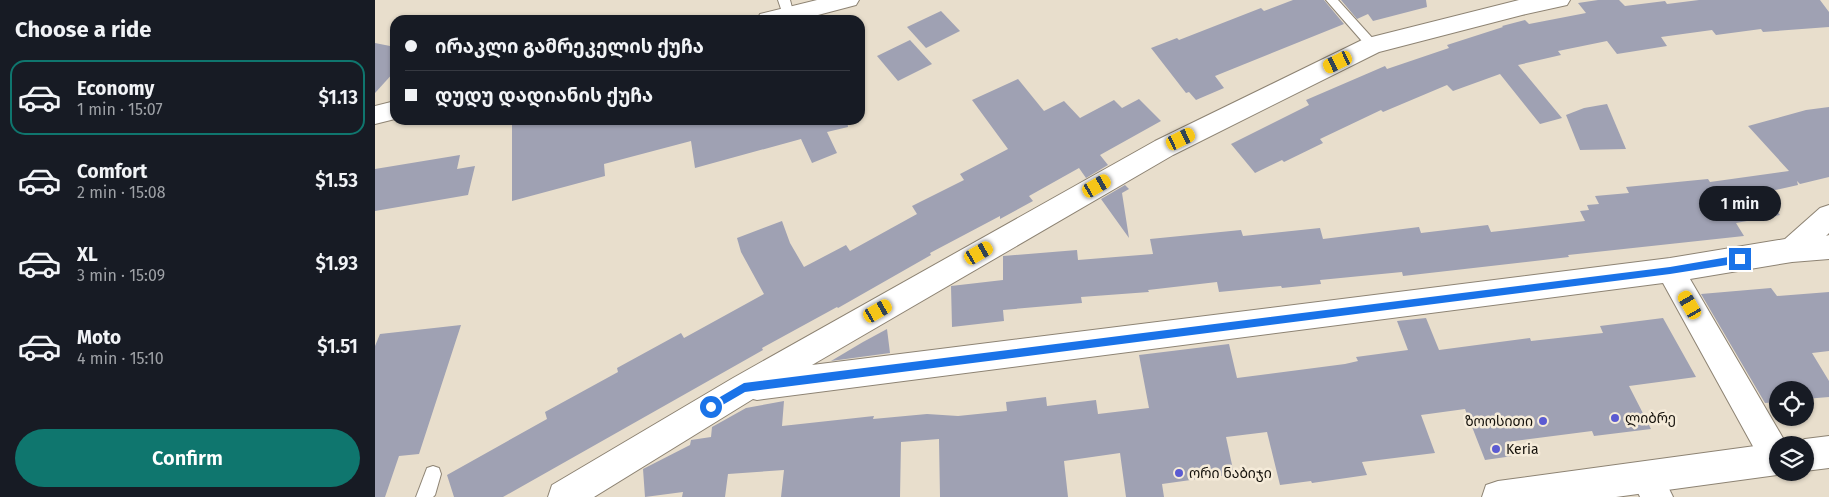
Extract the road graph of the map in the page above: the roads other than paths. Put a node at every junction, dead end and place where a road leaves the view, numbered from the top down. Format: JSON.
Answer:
{"nodes":[{"id":1,"x":848,"y":0,"type":"edge"},
{"id":2,"x":1332,"y":0,"type":"edge"},
{"id":3,"x":1559,"y":0,"type":"edge"},
{"id":4,"x":780,"y":12,"type":"edge"},
{"id":5,"x":1372,"y":44,"type":"junction"},
{"id":6,"x":390,"y":111,"type":"edge"},
{"id":7,"x":375,"y":114,"type":"edge"},
{"id":8,"x":1829,"y":216,"type":"edge"},
{"id":9,"x":1829,"y":247,"type":"edge"},
{"id":10,"x":1793,"y":250,"type":"junction"},
{"id":11,"x":1670,"y":270,"type":"junction"},
{"id":12,"x":744,"y":388,"type":"junction"},
{"id":13,"x":1769,"y":445,"type":"edge"},
{"id":14,"x":1829,"y":452,"type":"edge"},
{"id":15,"x":1814,"y":454,"type":"edge"},
{"id":16,"x":1769,"y":461,"type":"edge"},
{"id":17,"x":433,"y":474,"type":"dead end"},
{"id":18,"x":1652,"y":487,"type":"edge"},
{"id":19,"x":424,"y":497,"type":"edge"},
{"id":20,"x":564,"y":497,"type":"edge"},
{"id":21,"x":1498,"y":497,"type":"edge"}],
"edges":[{"from":1,"to":4,"type":"street"},
{"from":2,"to":5,"type":"lane"},
{"from":3,"to":5,"type":"street"},
{"from":5,"to":12,"type":"street"},
{"from":6,"to":7,"type":"street"},
{"from":8,"to":10,"type":"street"},
{"from":9,"to":10,"type":"street"},
{"from":10,"to":11,"type":"street"},
{"from":11,"to":12,"type":"street"},
{"from":11,"to":13,"type":"street"},
{"from":12,"to":20,"type":"street"},
{"from":14,"to":15,"type":"street"},
{"from":16,"to":18,"type":"street"},
{"from":17,"to":19,"type":"lane"},
{"from":18,"to":21,"type":"street"}]}
